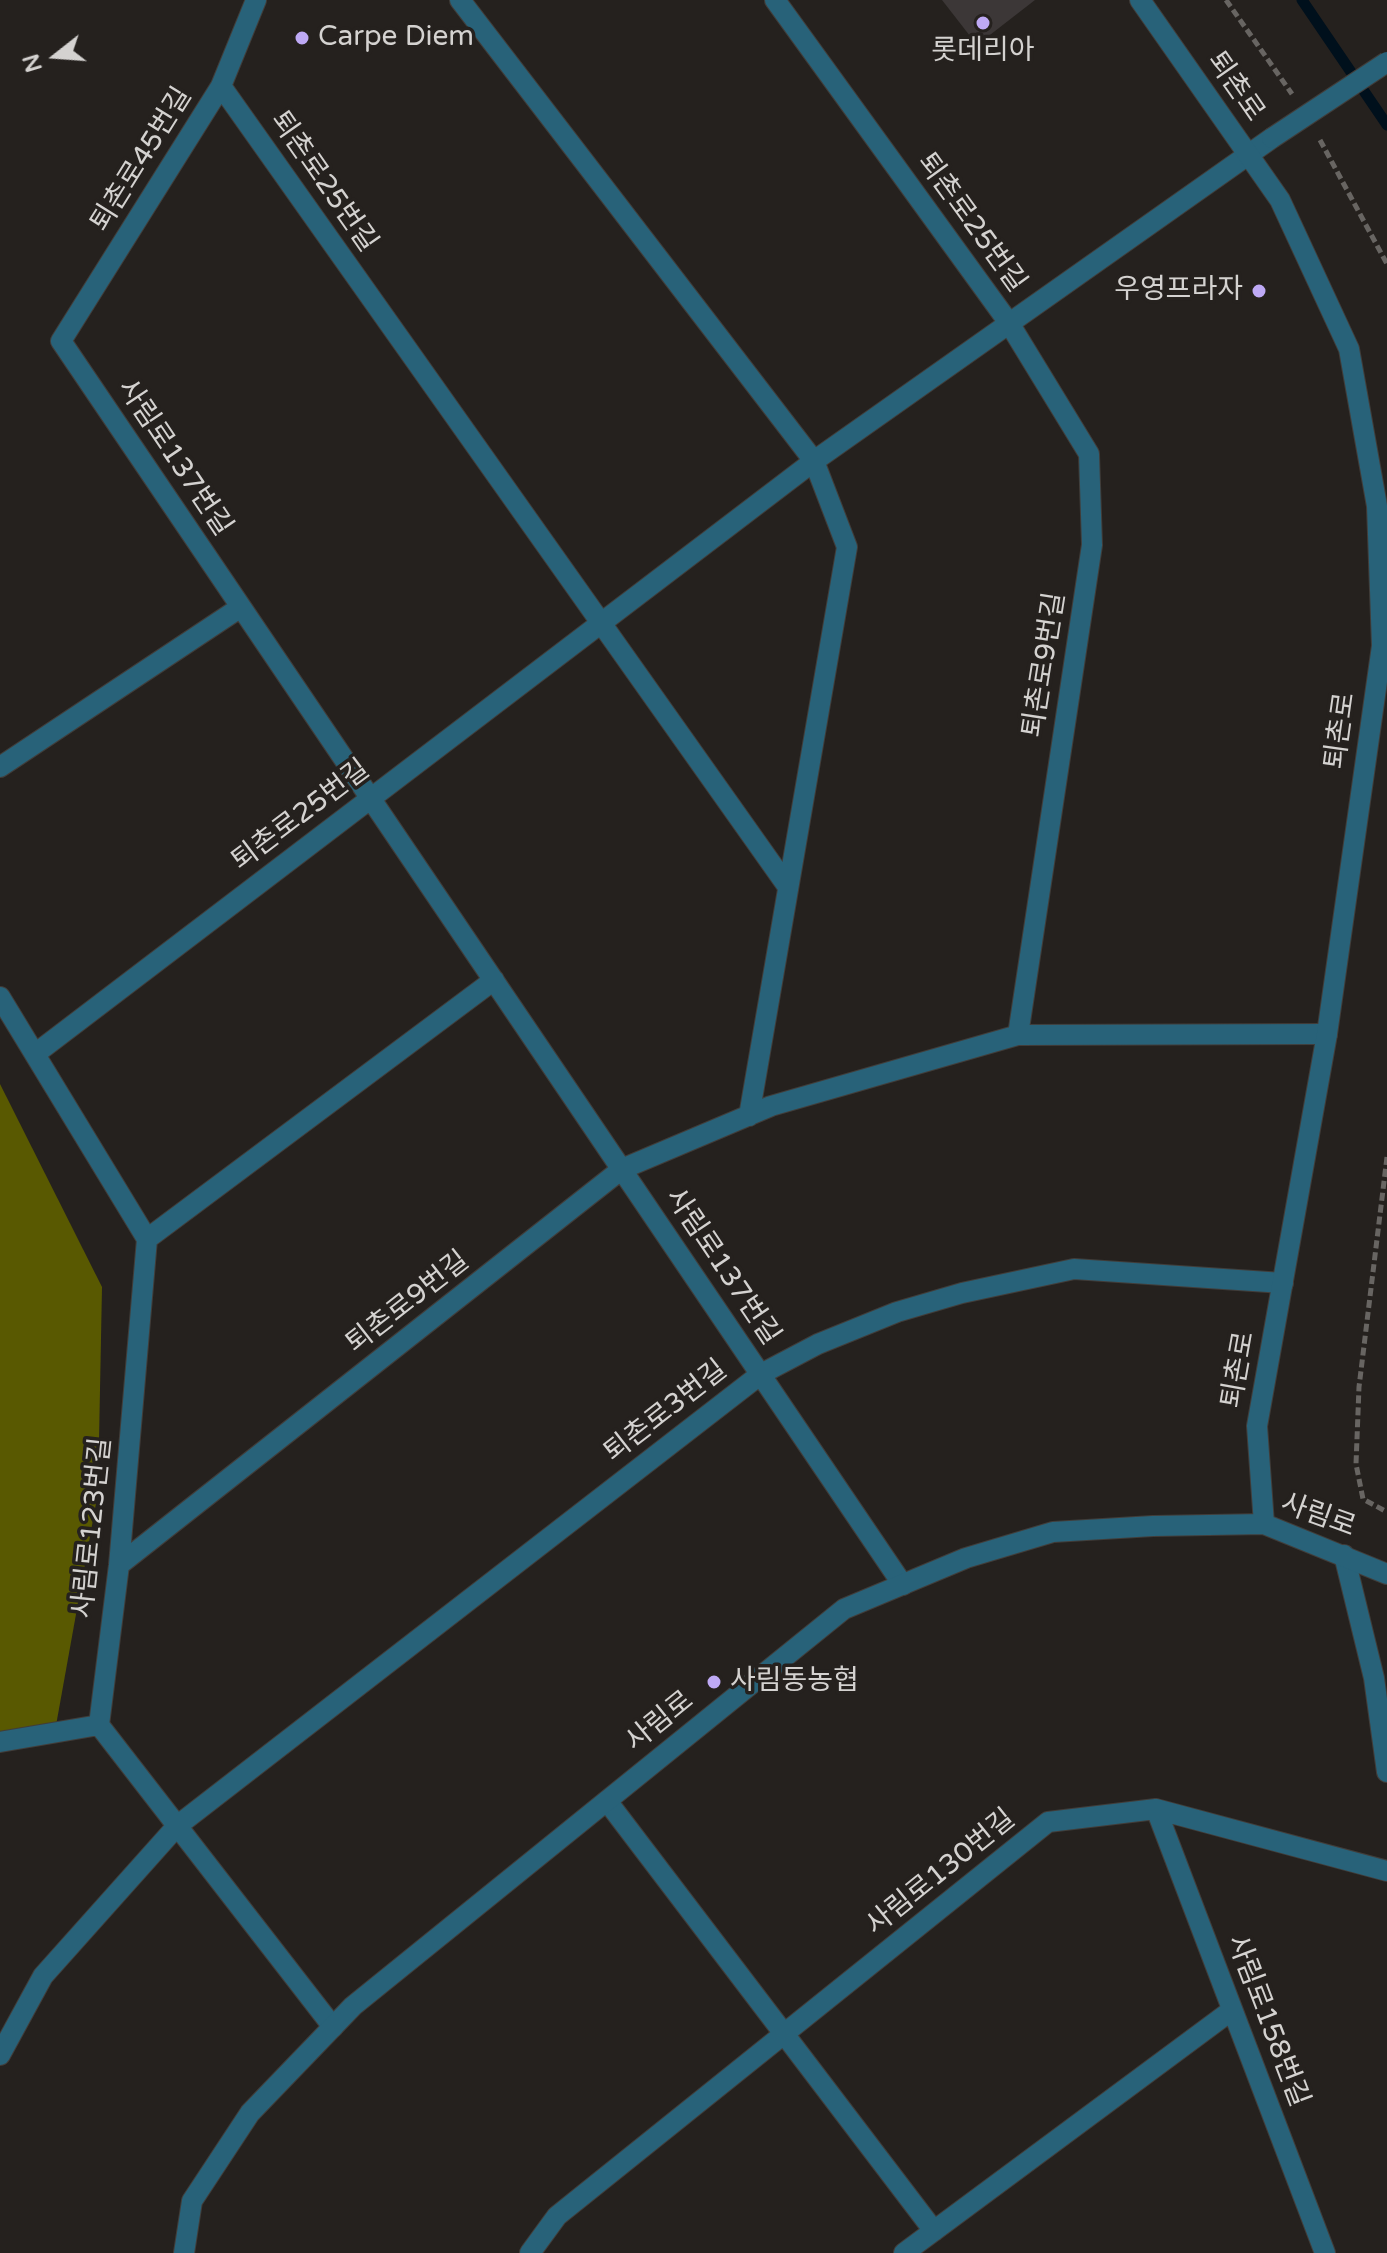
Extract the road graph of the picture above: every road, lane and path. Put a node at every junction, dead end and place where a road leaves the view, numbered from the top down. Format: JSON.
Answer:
{"nodes":[{"id":1,"x":256,"y":0,"type":"edge"},
{"id":2,"x":460,"y":0,"type":"edge"},
{"id":3,"x":775,"y":0,"type":"edge"},
{"id":4,"x":1140,"y":0,"type":"edge"},
{"id":5,"x":1387,"y":62,"type":"edge"},
{"id":6,"x":221,"y":86,"type":"junction"},
{"id":7,"x":1248,"y":154,"type":"junction"},
{"id":8,"x":1009,"y":323,"type":"junction"},
{"id":9,"x":61,"y":341,"type":"joint"},
{"id":10,"x":814,"y":461,"type":"junction"},
{"id":11,"x":241,"y":607,"type":"junction"},
{"id":12,"x":602,"y":623,"type":"junction"},
{"id":13,"x":0,"y":767,"type":"edge"},
{"id":14,"x":370,"y":798,"type":"junction"},
{"id":15,"x":788,"y":887,"type":"junction"},
{"id":16,"x":494,"y":980,"type":"junction"},
{"id":17,"x":0,"y":997,"type":"edge"},
{"id":18,"x":1327,"y":1034,"type":"junction"},
{"id":19,"x":1018,"y":1035,"type":"junction"},
{"id":20,"x":35,"y":1054,"type":"junction"},
{"id":21,"x":749,"y":1116,"type":"junction"},
{"id":22,"x":1387,"y":1157,"type":"edge"},
{"id":23,"x":622,"y":1169,"type":"junction"},
{"id":24,"x":147,"y":1239,"type":"junction"},
{"id":25,"x":1283,"y":1283,"type":"junction"},
{"id":26,"x":761,"y":1374,"type":"junction"},
{"id":27,"x":1387,"y":1512,"type":"edge"},
{"id":28,"x":1264,"y":1524,"type":"junction"},
{"id":29,"x":1344,"y":1555,"type":"junction"},
{"id":30,"x":119,"y":1565,"type":"junction"},
{"id":31,"x":1383,"y":1572,"type":"edge"},
{"id":32,"x":903,"y":1585,"type":"junction"},
{"id":33,"x":99,"y":1725,"type":"junction"},
{"id":34,"x":0,"y":1742,"type":"edge"},
{"id":35,"x":1387,"y":1772,"type":"edge"},
{"id":36,"x":607,"y":1801,"type":"junction"},
{"id":37,"x":1156,"y":1809,"type":"junction"},
{"id":38,"x":177,"y":1826,"type":"junction"},
{"id":39,"x":1387,"y":1871,"type":"edge"},
{"id":40,"x":1232,"y":2010,"type":"junction"},
{"id":41,"x":333,"y":2027,"type":"junction"},
{"id":42,"x":784,"y":2034,"type":"junction"},
{"id":43,"x":0,"y":2055,"type":"edge"},
{"id":44,"x":934,"y":2231,"type":"junction"},
{"id":45,"x":184,"y":2253,"type":"edge"},
{"id":46,"x":530,"y":2253,"type":"edge"},
{"id":47,"x":904,"y":2253,"type":"edge"},
{"id":48,"x":1325,"y":2253,"type":"edge"}],
"edges":[{"from":1,"to":6,"type":"street","name":"퇴촌로45번길"},
{"from":2,"to":10,"type":"street"},
{"from":3,"to":8,"type":"street","name":"퇴촌로25번길"},
{"from":4,"to":7,"type":"street","name":"퇴촌로"},
{"from":5,"to":7,"type":"street","name":"퇴촌로25번길","bridge":true},
{"from":6,"to":9,"type":"street","name":"퇴촌로45번길"},
{"from":6,"to":12,"type":"street","name":"퇴촌로25번길"},
{"from":7,"to":8,"type":"street","name":"퇴촌로25번길"},
{"from":7,"to":18,"type":"street","name":"퇴촌로"},
{"from":8,"to":10,"type":"street","name":"퇴촌로25번길"},
{"from":8,"to":19,"type":"street","name":"퇴촌로9번길"},
{"from":9,"to":11,"type":"street","name":"사림로137번길"},
{"from":10,"to":12,"type":"street","name":"퇴촌로25번길"},
{"from":10,"to":15,"type":"street"},
{"from":11,"to":13,"type":"street"},
{"from":11,"to":14,"type":"street","name":"사림로137번길"},
{"from":12,"to":14,"type":"street","name":"퇴촌로25번길"},
{"from":12,"to":15,"type":"street","name":"퇴촌로25번길"},
{"from":14,"to":16,"type":"street","name":"사림로137번길"},
{"from":14,"to":20,"type":"street","name":"퇴촌로25번길"},
{"from":15,"to":21,"type":"street"},
{"from":16,"to":23,"type":"street","name":"사림로137번길"},
{"from":16,"to":24,"type":"street"},
{"from":17,"to":20,"type":"street"},
{"from":18,"to":19,"type":"street","name":"퇴촌로9번길"},
{"from":18,"to":25,"type":"street","name":"퇴촌로"},
{"from":19,"to":21,"type":"street","name":"퇴촌로9번길"},
{"from":20,"to":24,"type":"street"},
{"from":21,"to":23,"type":"street","name":"퇴촌로9번길"},
{"from":22,"to":27,"type":"path"},
{"from":23,"to":26,"type":"street","name":"사림로137번길"},
{"from":23,"to":30,"type":"street","name":"퇴촌로9번길"},
{"from":24,"to":30,"type":"street","name":"사림로123번길"},
{"from":25,"to":26,"type":"street","name":"퇴촌로3번길"},
{"from":25,"to":28,"type":"street","name":"퇴촌로"},
{"from":26,"to":32,"type":"street","name":"사림로137번길"},
{"from":26,"to":38,"type":"street","name":"퇴촌로3번길"},
{"from":28,"to":29,"type":"street","name":"사림로"},
{"from":28,"to":32,"type":"street","name":"사림로"},
{"from":29,"to":31,"type":"street","name":"사림로"},
{"from":29,"to":35,"type":"street"},
{"from":30,"to":33,"type":"street","name":"사림로123번길"},
{"from":32,"to":36,"type":"street","name":"사림로"},
{"from":33,"to":34,"type":"street"},
{"from":33,"to":38,"type":"street"},
{"from":36,"to":41,"type":"street","name":"사림로"},
{"from":36,"to":42,"type":"street"},
{"from":37,"to":39,"type":"street","name":"사림로130번길"},
{"from":37,"to":40,"type":"street","name":"사림로158번길"},
{"from":37,"to":42,"type":"street","name":"사림로130번길"},
{"from":38,"to":41,"type":"street"},
{"from":38,"to":43,"type":"street","name":"퇴촌로3번길"},
{"from":40,"to":44,"type":"street"},
{"from":40,"to":48,"type":"street","name":"사림로158번길"},
{"from":41,"to":45,"type":"street","name":"사림로"},
{"from":42,"to":44,"type":"street"},
{"from":42,"to":46,"type":"street","name":"사림로130번길"},
{"from":44,"to":47,"type":"street"}]}
